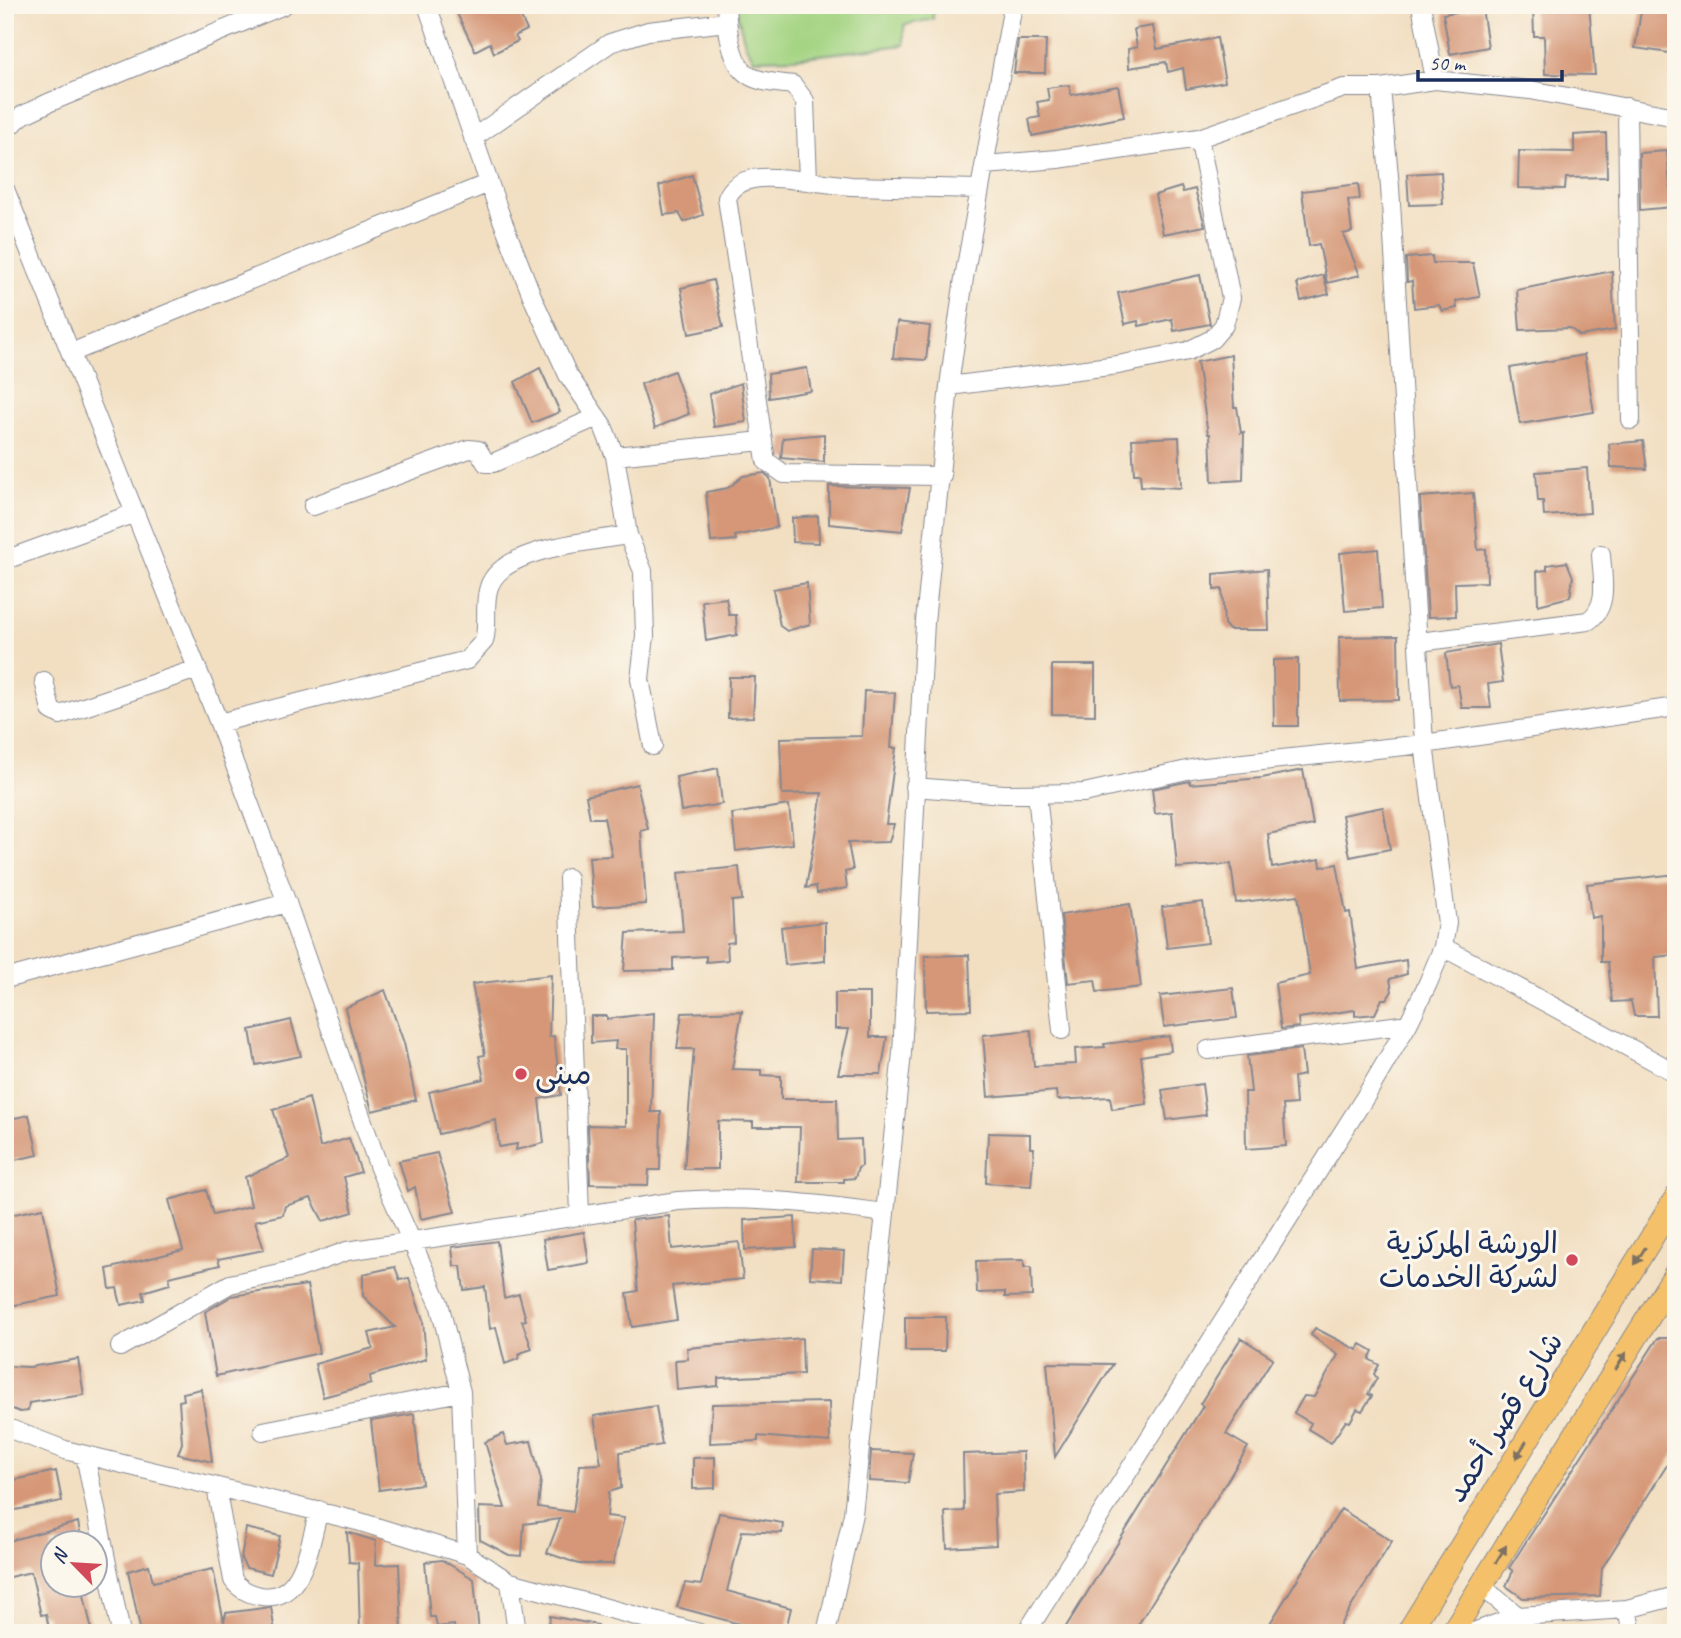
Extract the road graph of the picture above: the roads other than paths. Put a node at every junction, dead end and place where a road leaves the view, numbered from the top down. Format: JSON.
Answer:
{"nodes":[{"id":1,"x":284,"y":5,"type":"edge"},
{"id":2,"x":427,"y":5,"type":"edge"},
{"id":3,"x":1013,"y":5,"type":"edge"},
{"id":4,"x":1421,"y":5,"type":"edge"},
{"id":5,"x":726,"y":14,"type":"edge"},
{"id":6,"x":1435,"y":80,"type":"junction"},
{"id":7,"x":1381,"y":88,"type":"junction"},
{"id":8,"x":1627,"y":107,"type":"junction"},
{"id":9,"x":1676,"y":117,"type":"edge"},
{"id":10,"x":5,"y":130,"type":"edge"},
{"id":11,"x":473,"y":138,"type":"junction"},
{"id":12,"x":1199,"y":138,"type":"junction"},
{"id":13,"x":985,"y":165,"type":"junction"},
{"id":14,"x":808,"y":181,"type":"junction"},
{"id":15,"x":489,"y":183,"type":"junction"},
{"id":16,"x":5,"y":189,"type":"edge"},
{"id":17,"x":979,"y":189,"type":"junction"},
{"id":18,"x":73,"y":352,"type":"junction"},
{"id":19,"x":949,"y":386,"type":"junction"},
{"id":20,"x":597,"y":417,"type":"junction"},
{"id":21,"x":1630,"y":421,"type":"dead end"},
{"id":22,"x":762,"y":440,"type":"junction"},
{"id":23,"x":615,"y":456,"type":"junction"},
{"id":24,"x":942,"y":476,"type":"junction"},
{"id":25,"x":313,"y":506,"type":"dead end"},
{"id":26,"x":135,"y":513,"type":"junction"},
{"id":27,"x":628,"y":535,"type":"junction"},
{"id":28,"x":1601,"y":554,"type":"dead end"},
{"id":29,"x":5,"y":560,"type":"edge"},
{"id":30,"x":1419,"y":642,"type":"junction"},
{"id":31,"x":197,"y":669,"type":"junction"},
{"id":32,"x":44,"y":681,"type":"dead end"},
{"id":33,"x":1676,"y":707,"type":"edge"},
{"id":34,"x":219,"y":723,"type":"junction"},
{"id":35,"x":1424,"y":744,"type":"junction"},
{"id":36,"x":653,"y":746,"type":"dead end"},
{"id":37,"x":914,"y":788,"type":"junction"},
{"id":38,"x":1037,"y":794,"type":"junction"},
{"id":39,"x":568,"y":878,"type":"dead end"},
{"id":40,"x":288,"y":902,"type":"junction"},
{"id":41,"x":1443,"y":947,"type":"junction"},
{"id":42,"x":5,"y":979,"type":"edge"},
{"id":43,"x":1408,"y":1024,"type":"junction"},
{"id":44,"x":1062,"y":1030,"type":"dead end"},
{"id":45,"x":1208,"y":1050,"type":"dead end"},
{"id":46,"x":1676,"y":1073,"type":"edge"},
{"id":47,"x":1676,"y":1198,"type":"edge"},
{"id":48,"x":884,"y":1213,"type":"junction"},
{"id":49,"x":580,"y":1215,"type":"junction"},
{"id":50,"x":414,"y":1241,"type":"junction"},
{"id":51,"x":1676,"y":1273,"type":"edge"},
{"id":52,"x":120,"y":1347,"type":"dead end"},
{"id":53,"x":461,"y":1392,"type":"junction"},
{"id":54,"x":5,"y":1427,"type":"edge"},
{"id":55,"x":263,"y":1431,"type":"dead end"},
{"id":56,"x":85,"y":1455,"type":"junction"},
{"id":57,"x":216,"y":1487,"type":"junction"},
{"id":58,"x":319,"y":1510,"type":"junction"},
{"id":59,"x":467,"y":1555,"type":"junction"},
{"id":60,"x":510,"y":1582,"type":"junction"},
{"id":61,"x":1481,"y":1586,"type":"junction"},
{"id":62,"x":1676,"y":1596,"type":"edge"},
{"id":63,"x":1627,"y":1609,"type":"junction"},
{"id":64,"x":1518,"y":1616,"type":"junction"},
{"id":65,"x":121,"y":1633,"type":"edge"},
{"id":66,"x":517,"y":1633,"type":"edge"},
{"id":67,"x":699,"y":1633,"type":"edge"},
{"id":68,"x":826,"y":1633,"type":"edge"},
{"id":69,"x":1026,"y":1633,"type":"edge"},
{"id":70,"x":1408,"y":1633,"type":"edge"},
{"id":71,"x":1452,"y":1633,"type":"edge"},
{"id":72,"x":1471,"y":1633,"type":"edge"},
{"id":73,"x":1632,"y":1633,"type":"edge"}],
"edges":[{"from":1,"to":10,"type":"street"},
{"from":2,"to":11,"type":"street"},
{"from":3,"to":13,"type":"street"},
{"from":4,"to":6,"type":"street"},
{"from":5,"to":11,"type":"street"},
{"from":5,"to":14,"type":"street"},
{"from":6,"to":7,"type":"street"},
{"from":6,"to":8,"type":"street"},
{"from":7,"to":12,"type":"street"},
{"from":7,"to":30,"type":"street"},
{"from":8,"to":9,"type":"street"},
{"from":8,"to":21,"type":"street"},
{"from":11,"to":15,"type":"street"},
{"from":12,"to":13,"type":"street"},
{"from":12,"to":19,"type":"street"},
{"from":13,"to":17,"type":"street"},
{"from":14,"to":17,"type":"street"},
{"from":14,"to":22,"type":"street"},
{"from":15,"to":18,"type":"street"},
{"from":15,"to":20,"type":"street"},
{"from":16,"to":18,"type":"street"},
{"from":17,"to":19,"type":"street"},
{"from":18,"to":26,"type":"street"},
{"from":19,"to":24,"type":"street"},
{"from":20,"to":23,"type":"street"},
{"from":20,"to":25,"type":"street"},
{"from":22,"to":23,"type":"street"},
{"from":22,"to":24,"type":"street"},
{"from":23,"to":27,"type":"street"},
{"from":24,"to":37,"type":"street"},
{"from":26,"to":29,"type":"street"},
{"from":26,"to":31,"type":"street"},
{"from":27,"to":34,"type":"street"},
{"from":27,"to":36,"type":"street"},
{"from":28,"to":30,"type":"street"},
{"from":30,"to":35,"type":"street"},
{"from":31,"to":32,"type":"street"},
{"from":31,"to":34,"type":"street"},
{"from":33,"to":35,"type":"street"},
{"from":34,"to":40,"type":"street"},
{"from":35,"to":38,"type":"street"},
{"from":35,"to":41,"type":"street"},
{"from":37,"to":38,"type":"street"},
{"from":37,"to":48,"type":"street"},
{"from":38,"to":44,"type":"street"},
{"from":39,"to":49,"type":"street"},
{"from":40,"to":42,"type":"street"},
{"from":40,"to":50,"type":"street"},
{"from":41,"to":43,"type":"street"},
{"from":41,"to":46,"type":"street"},
{"from":43,"to":45,"type":"street"},
{"from":43,"to":69,"type":"street"},
{"from":47,"to":70,"type":"main road","name":"شارع قصر أحمد","one_way":true},
{"from":48,"to":49,"type":"street"},
{"from":48,"to":68,"type":"street"},
{"from":49,"to":50,"type":"street"},
{"from":50,"to":52,"type":"street"},
{"from":50,"to":53,"type":"street"},
{"from":61,"to":51,"type":"main road","one_way":true},
{"from":53,"to":55,"type":"street"},
{"from":53,"to":59,"type":"street"},
{"from":54,"to":56,"type":"street"},
{"from":56,"to":57,"type":"street"},
{"from":56,"to":65,"type":"street"},
{"from":57,"to":58,"type":"street"},
{"from":57,"to":58,"type":"street"},
{"from":58,"to":59,"type":"street"},
{"from":59,"to":60,"type":"street"},
{"from":60,"to":66,"type":"street"},
{"from":60,"to":67,"type":"street"},
{"from":61,"to":64,"type":"street"},
{"from":61,"to":71,"type":"main road"},
{"from":62,"to":63,"type":"street"},
{"from":63,"to":64,"type":"street"},
{"from":63,"to":73,"type":"street"},
{"from":64,"to":72,"type":"street"}]}
